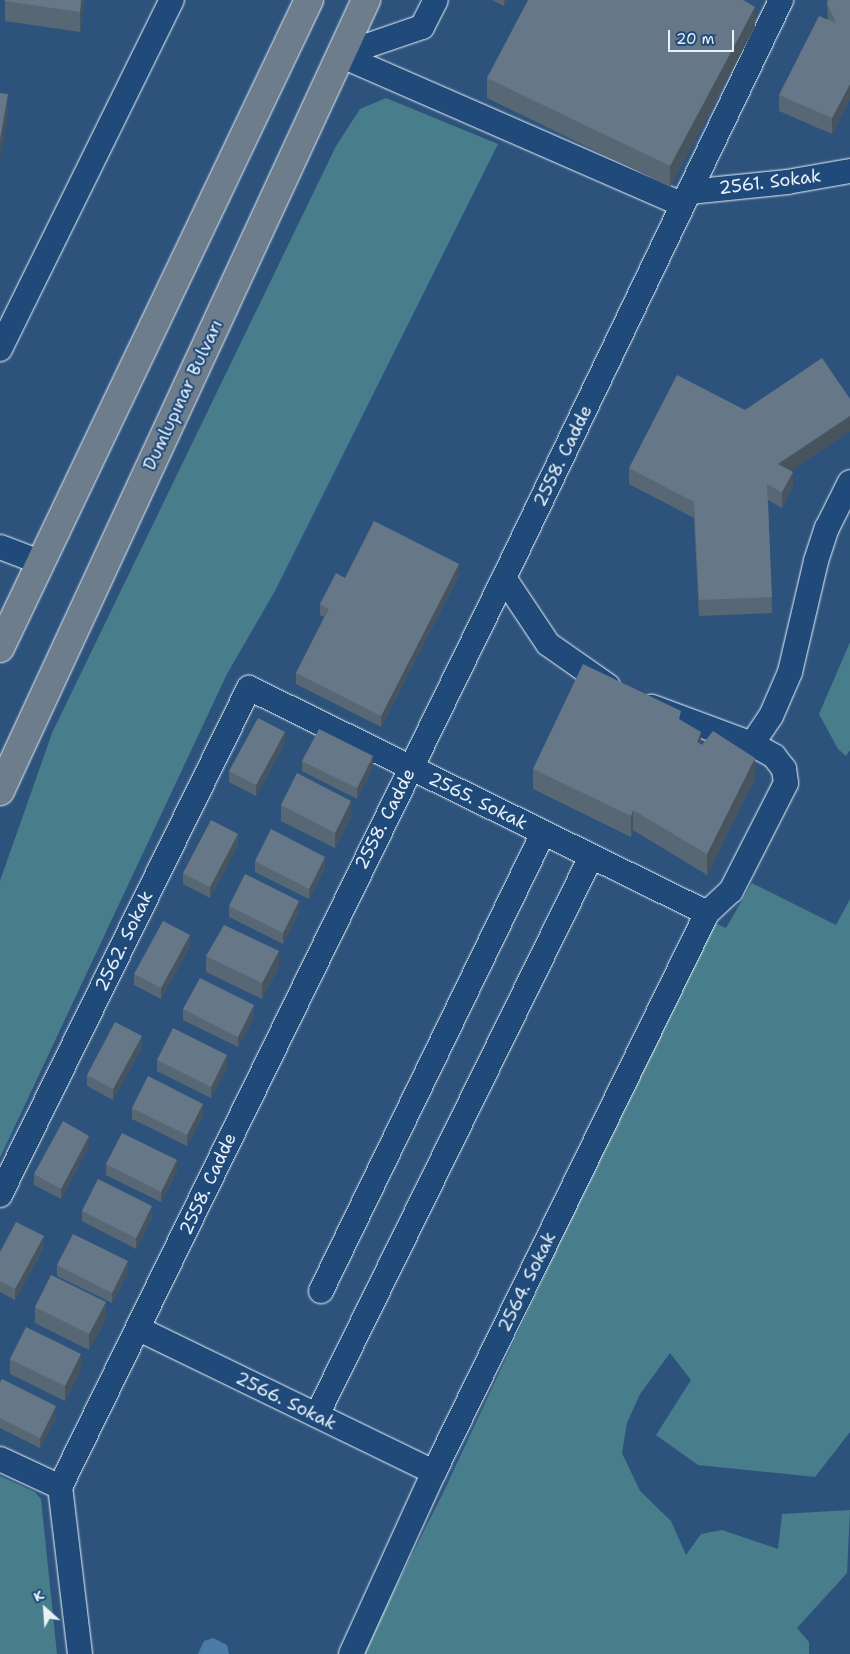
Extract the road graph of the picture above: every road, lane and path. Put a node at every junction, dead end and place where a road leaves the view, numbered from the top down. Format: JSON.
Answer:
{"nodes":[{"id":1,"x":172,"y":0,"type":"edge"},
{"id":2,"x":309,"y":0,"type":"edge"},
{"id":3,"x":366,"y":0,"type":"edge"},
{"id":4,"x":436,"y":0,"type":"edge"},
{"id":5,"x":781,"y":0,"type":"edge"},
{"id":6,"x":340,"y":55,"type":"junction"},
{"id":7,"x":850,"y":171,"type":"edge"},
{"id":8,"x":686,"y":198,"type":"junction"},
{"id":9,"x":0,"y":349,"type":"edge"},
{"id":10,"x":850,"y":482,"type":"edge"},
{"id":11,"x":0,"y":547,"type":"edge"},
{"id":12,"x":42,"y":563,"type":"junction"},
{"id":13,"x":504,"y":578,"type":"junction"},
{"id":14,"x":0,"y":648,"type":"edge"},
{"id":15,"x":249,"y":688,"type":"joint"},
{"id":16,"x":752,"y":744,"type":"junction"},
{"id":17,"x":411,"y":767,"type":"junction"},
{"id":18,"x":0,"y":791,"type":"edge"},
{"id":19,"x":542,"y":833,"type":"junction"},
{"id":20,"x":591,"y":856,"type":"junction"},
{"id":21,"x":707,"y":913,"type":"junction"},
{"id":22,"x":0,"y":1195,"type":"edge"},
{"id":23,"x":321,"y":1291,"type":"dead end"},
{"id":24,"x":139,"y":1329,"type":"junction"},
{"id":25,"x":317,"y":1416,"type":"junction"},
{"id":26,"x":0,"y":1459,"type":"edge"},
{"id":27,"x":434,"y":1472,"type":"junction"},
{"id":28,"x":60,"y":1487,"type":"junction"},
{"id":29,"x":80,"y":1654,"type":"edge"},
{"id":30,"x":351,"y":1654,"type":"edge"}],
"edges":[{"from":1,"to":9,"type":"street"},
{"from":2,"to":12,"type":"highway"},
{"from":3,"to":6,"type":"highway","name":"Dumlupınar Bulvarı"},
{"from":4,"to":6,"type":"street"},
{"from":5,"to":8,"type":"street","name":"2558. Cadde"},
{"from":6,"to":8,"type":"street"},
{"from":6,"to":18,"type":"highway","name":"Dumlupınar Bulvarı"},
{"from":7,"to":8,"type":"street","name":"2561. Sokak"},
{"from":8,"to":13,"type":"street","name":"2558. Cadde"},
{"from":10,"to":16,"type":"street"},
{"from":11,"to":12,"type":"street"},
{"from":12,"to":14,"type":"highway"},
{"from":13,"to":16,"type":"street"},
{"from":13,"to":17,"type":"street","name":"2558. Cadde"},
{"from":15,"to":17,"type":"street","name":"2565. Sokak"},
{"from":15,"to":22,"type":"street","name":"2562. Sokak"},
{"from":16,"to":21,"type":"street"},
{"from":17,"to":19,"type":"street","name":"2565. Sokak"},
{"from":17,"to":24,"type":"street","name":"2558. Cadde"},
{"from":19,"to":20,"type":"street","name":"2565. Sokak"},
{"from":19,"to":23,"type":"street"},
{"from":20,"to":21,"type":"street","name":"2565. Sokak"},
{"from":20,"to":25,"type":"street"},
{"from":21,"to":27,"type":"street","name":"2564. Sokak"},
{"from":24,"to":25,"type":"street","name":"2566. Sokak"},
{"from":24,"to":28,"type":"street","name":"2558. Cadde"},
{"from":25,"to":27,"type":"street","name":"2566. Sokak"},
{"from":26,"to":28,"type":"street"},
{"from":27,"to":30,"type":"street","name":"2564. Sokak"},
{"from":28,"to":29,"type":"street"}]}
